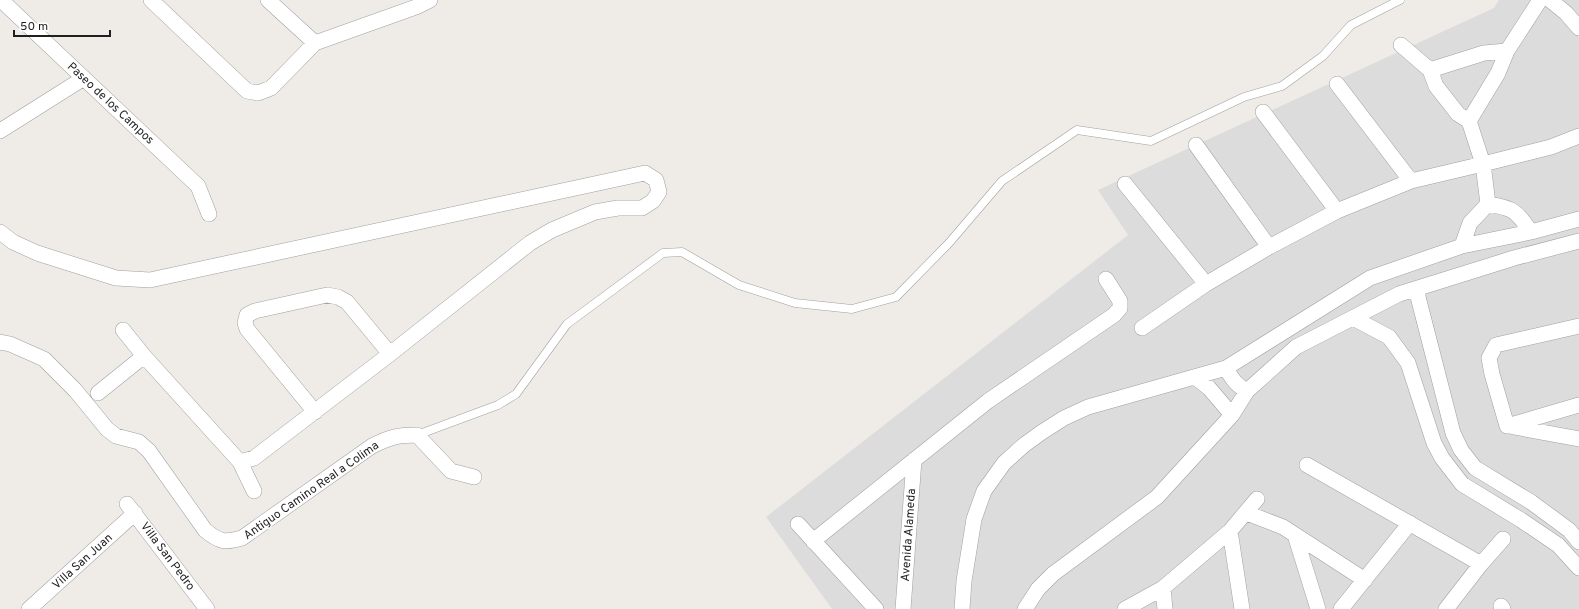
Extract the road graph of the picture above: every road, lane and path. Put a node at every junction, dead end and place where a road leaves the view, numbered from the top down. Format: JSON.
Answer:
{"nodes":[{"id":1,"x":1,"y":0,"type":"edge"},
{"id":2,"x":151,"y":0,"type":"edge"},
{"id":3,"x":268,"y":0,"type":"edge"},
{"id":4,"x":430,"y":0,"type":"edge"},
{"id":5,"x":1400,"y":0,"type":"edge"},
{"id":6,"x":1540,"y":0,"type":"edge"},
{"id":7,"x":1550,"y":0,"type":"edge"},
{"id":8,"x":1579,"y":28,"type":"edge"},
{"id":9,"x":315,"y":44,"type":"junction"},
{"id":10,"x":1401,"y":45,"type":"dead end"},
{"id":11,"x":1507,"y":51,"type":"junction"},
{"id":12,"x":1430,"y":70,"type":"junction"},
{"id":13,"x":84,"y":78,"type":"junction"},
{"id":14,"x":1337,"y":84,"type":"dead end"},
{"id":15,"x":1263,"y":112,"type":"dead end"},
{"id":16,"x":1469,"y":121,"type":"junction"},
{"id":17,"x":0,"y":131,"type":"edge"},
{"id":18,"x":1579,"y":136,"type":"edge"},
{"id":19,"x":1196,"y":145,"type":"dead end"},
{"id":20,"x":1483,"y":164,"type":"junction"},
{"id":21,"x":1411,"y":181,"type":"junction"},
{"id":22,"x":1125,"y":184,"type":"dead end"},
{"id":23,"x":1488,"y":204,"type":"junction"},
{"id":24,"x":1337,"y":211,"type":"junction"},
{"id":25,"x":209,"y":214,"type":"dead end"},
{"id":26,"x":1579,"y":219,"type":"edge"},
{"id":27,"x":0,"y":232,"type":"edge"},
{"id":28,"x":1531,"y":232,"type":"junction"},
{"id":29,"x":1579,"y":241,"type":"edge"},
{"id":30,"x":1462,"y":246,"type":"junction"},
{"id":31,"x":1269,"y":247,"type":"junction"},
{"id":32,"x":1106,"y":279,"type":"dead end"},
{"id":33,"x":1206,"y":284,"type":"junction"},
{"id":34,"x":1416,"y":289,"type":"junction"},
{"id":35,"x":1353,"y":318,"type":"junction"},
{"id":36,"x":1579,"y":326,"type":"edge"},
{"id":37,"x":1142,"y":328,"type":"dead end"},
{"id":38,"x":123,"y":330,"type":"dead end"},
{"id":39,"x":0,"y":342,"type":"edge"},
{"id":40,"x":390,"y":354,"type":"junction"},
{"id":41,"x":144,"y":356,"type":"junction"},
{"id":42,"x":1226,"y":368,"type":"junction"},
{"id":43,"x":1195,"y":377,"type":"junction"},
{"id":44,"x":1247,"y":391,"type":"junction"},
{"id":45,"x":98,"y":393,"type":"dead end"},
{"id":46,"x":1579,"y":405,"type":"edge"},
{"id":47,"x":315,"y":412,"type":"junction"},
{"id":48,"x":1232,"y":415,"type":"junction"},
{"id":49,"x":1506,"y":426,"type":"junction"},
{"id":50,"x":417,"y":435,"type":"junction"},
{"id":51,"x":1579,"y":439,"type":"edge"},
{"id":52,"x":1461,"y":450,"type":"junction"},
{"id":53,"x":1442,"y":458,"type":"junction"},
{"id":54,"x":914,"y":460,"type":"junction"},
{"id":55,"x":240,"y":462,"type":"junction"},
{"id":56,"x":1307,"y":465,"type":"dead end"},
{"id":57,"x":474,"y":477,"type":"dead end"},
{"id":58,"x":254,"y":491,"type":"dead end"},
{"id":59,"x":1258,"y":499,"type":"dead end"},
{"id":60,"x":131,"y":508,"type":"joint"},
{"id":61,"x":1247,"y":513,"type":"junction"},
{"id":62,"x":1410,"y":523,"type":"junction"},
{"id":63,"x":798,"y":524,"type":"dead end"},
{"id":64,"x":1230,"y":531,"type":"junction"},
{"id":65,"x":1295,"y":535,"type":"junction"},
{"id":66,"x":1503,"y":539,"type":"dead end"},
{"id":67,"x":813,"y":541,"type":"junction"},
{"id":68,"x":1579,"y":542,"type":"edge"},
{"id":69,"x":1481,"y":564,"type":"junction"},
{"id":70,"x":1579,"y":568,"type":"edge"},
{"id":71,"x":1365,"y":580,"type":"junction"},
{"id":72,"x":1163,"y":588,"type":"junction"},
{"id":73,"x":29,"y":609,"type":"edge"},
{"id":74,"x":207,"y":609,"type":"edge"},
{"id":75,"x":876,"y":609,"type":"edge"},
{"id":76,"x":903,"y":609,"type":"edge"},
{"id":77,"x":962,"y":609,"type":"edge"},
{"id":78,"x":1025,"y":609,"type":"edge"},
{"id":79,"x":1125,"y":609,"type":"edge"},
{"id":80,"x":1165,"y":609,"type":"edge"},
{"id":81,"x":1242,"y":609,"type":"edge"},
{"id":82,"x":1318,"y":609,"type":"edge"},
{"id":83,"x":1341,"y":609,"type":"edge"},
{"id":84,"x":1446,"y":609,"type":"edge"}],
"edges":[{"from":1,"to":13,"type":"street","name":"Paseo de los Campos"},
{"from":2,"to":9,"type":"street"},
{"from":3,"to":9,"type":"street"},
{"from":4,"to":9,"type":"street"},
{"from":5,"to":50,"type":"lane"},
{"from":6,"to":11,"type":"street"},
{"from":7,"to":8,"type":"street"},
{"from":10,"to":12,"type":"street"},
{"from":11,"to":12,"type":"street"},
{"from":11,"to":16,"type":"street"},
{"from":12,"to":16,"type":"street"},
{"from":13,"to":17,"type":"street"},
{"from":13,"to":25,"type":"street","name":"Paseo de los Campos"},
{"from":14,"to":21,"type":"street"},
{"from":15,"to":24,"type":"street"},
{"from":16,"to":20,"type":"street"},
{"from":18,"to":20,"type":"street"},
{"from":19,"to":31,"type":"street"},
{"from":20,"to":21,"type":"street"},
{"from":20,"to":23,"type":"street"},
{"from":21,"to":24,"type":"street"},
{"from":22,"to":33,"type":"street"},
{"from":23,"to":28,"type":"street"},
{"from":23,"to":30,"type":"street"},
{"from":24,"to":31,"type":"street"},
{"from":26,"to":28,"type":"street"},
{"from":27,"to":40,"type":"street"},
{"from":28,"to":30,"type":"street"},
{"from":29,"to":34,"type":"street"},
{"from":30,"to":42,"type":"street"},
{"from":31,"to":33,"type":"street"},
{"from":32,"to":54,"type":"street"},
{"from":33,"to":37,"type":"street"},
{"from":34,"to":35,"type":"street"},
{"from":34,"to":52,"type":"street"},
{"from":35,"to":44,"type":"street"},
{"from":35,"to":53,"type":"street"},
{"from":36,"to":49,"type":"street"},
{"from":38,"to":41,"type":"street"},
{"from":39,"to":50,"type":"street","name":"Antiguo Camino Real a Colima"},
{"from":40,"to":47,"type":"street"},
{"from":40,"to":47,"type":"street"},
{"from":41,"to":45,"type":"street"},
{"from":41,"to":55,"type":"street"},
{"from":42,"to":43,"type":"street"},
{"from":42,"to":44,"type":"street"},
{"from":43,"to":48,"type":"street"},
{"from":43,"to":77,"type":"street"},
{"from":44,"to":48,"type":"street"},
{"from":46,"to":49,"type":"street"},
{"from":47,"to":55,"type":"street"},
{"from":48,"to":78,"type":"street"},
{"from":49,"to":51,"type":"street"},
{"from":50,"to":57,"type":"street"},
{"from":52,"to":53,"type":"street"},
{"from":52,"to":68,"type":"street"},
{"from":53,"to":70,"type":"street"},
{"from":54,"to":67,"type":"street"},
{"from":54,"to":76,"type":"street","name":"Avenida Alameda"},
{"from":55,"to":58,"type":"street"},
{"from":56,"to":62,"type":"street"},
{"from":59,"to":61,"type":"street"},
{"from":60,"to":73,"type":"street","name":"Villa San Juan"},
{"from":60,"to":74,"type":"street","name":"Villa San Pedro"},
{"from":61,"to":64,"type":"street"},
{"from":61,"to":65,"type":"street"},
{"from":62,"to":69,"type":"street"},
{"from":62,"to":71,"type":"street"},
{"from":63,"to":67,"type":"street"},
{"from":64,"to":72,"type":"street"},
{"from":64,"to":81,"type":"street"},
{"from":65,"to":71,"type":"street"},
{"from":65,"to":82,"type":"street"},
{"from":66,"to":69,"type":"street"},
{"from":67,"to":75,"type":"street"},
{"from":69,"to":84,"type":"street"},
{"from":71,"to":83,"type":"street"},
{"from":72,"to":79,"type":"street"},
{"from":72,"to":80,"type":"street"}]}
